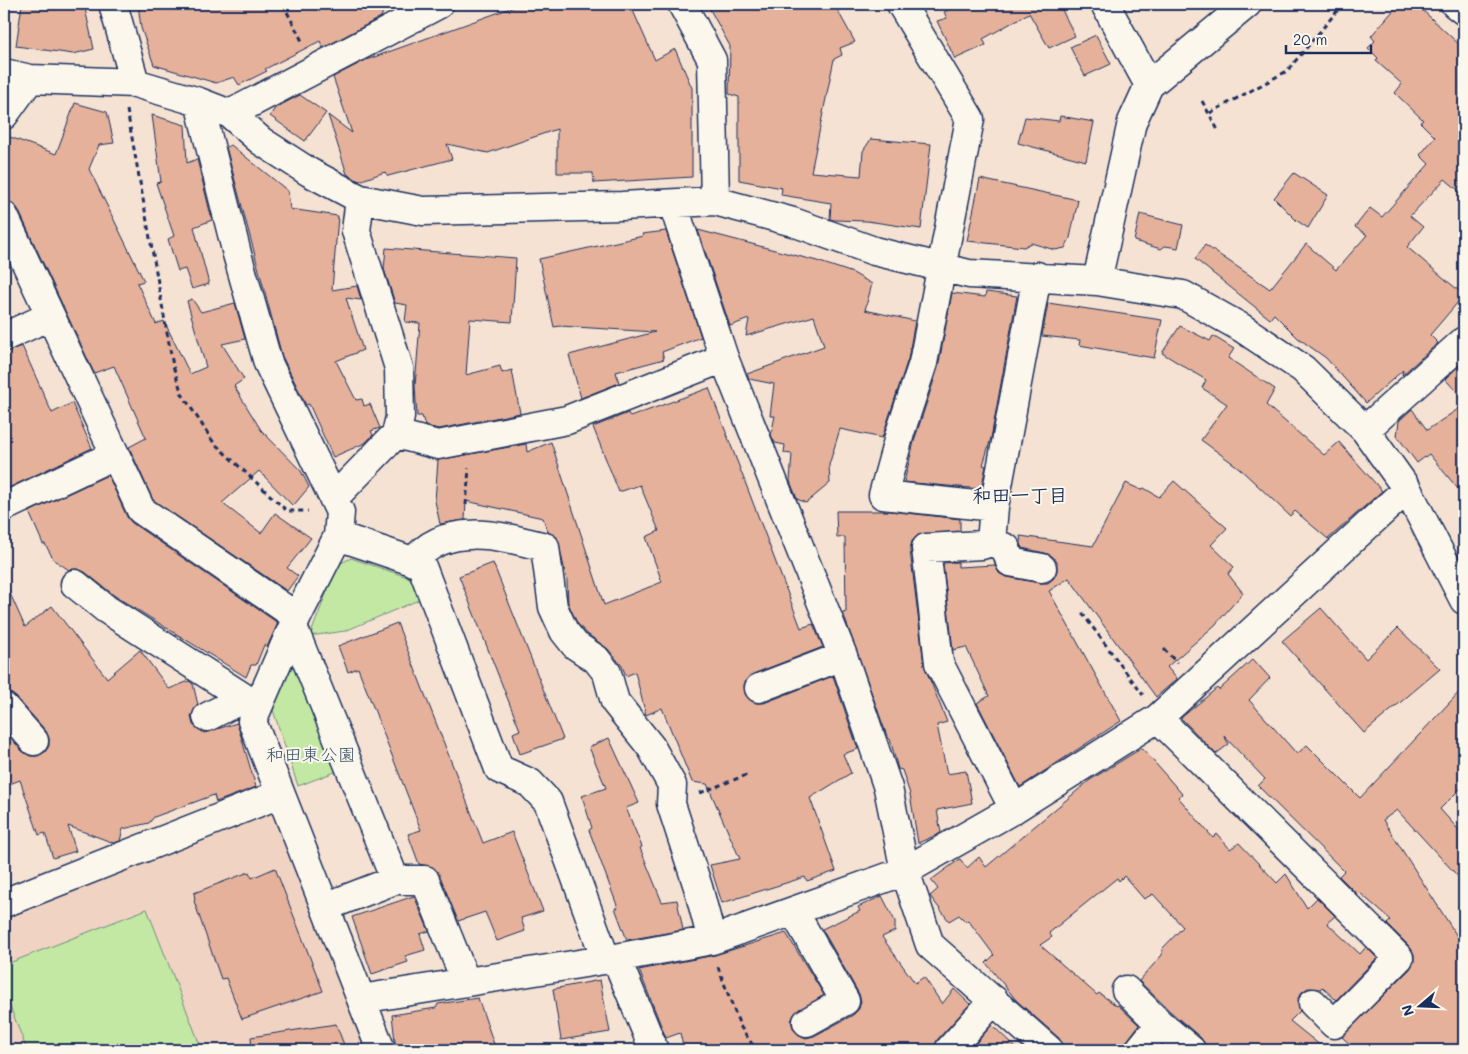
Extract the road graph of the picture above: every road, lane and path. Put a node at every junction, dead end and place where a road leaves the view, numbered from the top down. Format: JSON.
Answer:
{"nodes":[{"id":1,"x":113,"y":4,"type":"edge"},
{"id":2,"x":283,"y":4,"type":"edge"},
{"id":3,"x":682,"y":4,"type":"edge"},
{"id":4,"x":901,"y":4,"type":"edge"},
{"id":5,"x":1105,"y":4,"type":"edge"},
{"id":6,"x":1247,"y":4,"type":"edge"},
{"id":7,"x":1343,"y":4,"type":"edge"},
{"id":8,"x":1455,"y":4,"type":"edge"},
{"id":9,"x":424,"y":7,"type":"edge"},
{"id":10,"x":1464,"y":11,"type":"edge"},
{"id":11,"x":315,"y":68,"type":"junction"},
{"id":12,"x":4,"y":73,"type":"edge"},
{"id":13,"x":30,"y":79,"type":"junction"},
{"id":14,"x":129,"y":82,"type":"junction"},
{"id":15,"x":1149,"y":85,"type":"junction"},
{"id":16,"x":1202,"y":101,"type":"dead end"},
{"id":17,"x":199,"y":102,"type":"junction"},
{"id":18,"x":1210,"y":113,"type":"junction"},
{"id":19,"x":230,"y":114,"type":"junction"},
{"id":20,"x":4,"y":116,"type":"edge"},
{"id":21,"x":1218,"y":130,"type":"dead end"},
{"id":22,"x":360,"y":199,"type":"junction"},
{"id":23,"x":715,"y":201,"type":"junction"},
{"id":24,"x":673,"y":204,"type":"junction"},
{"id":25,"x":4,"y":216,"type":"edge"},
{"id":26,"x":940,"y":266,"type":"junction"},
{"id":27,"x":1037,"y":276,"type":"junction"},
{"id":28,"x":1096,"y":281,"type":"junction"},
{"id":29,"x":50,"y":316,"type":"junction"},
{"id":30,"x":4,"y":338,"type":"edge"},
{"id":31,"x":1464,"y":341,"type":"edge"},
{"id":32,"x":724,"y":358,"type":"junction"},
{"id":33,"x":1365,"y":430,"type":"junction"},
{"id":34,"x":396,"y":434,"type":"junction"},
{"id":35,"x":471,"y":440,"type":"junction"},
{"id":36,"x":114,"y":455,"type":"junction"},
{"id":37,"x":1407,"y":489,"type":"junction"},
{"id":38,"x":466,"y":505,"type":"dead end"},
{"id":39,"x":994,"y":506,"type":"junction"},
{"id":40,"x":4,"y":507,"type":"edge"},
{"id":41,"x":338,"y":515,"type":"junction"},
{"id":42,"x":991,"y":542,"type":"junction"},
{"id":43,"x":413,"y":562,"type":"junction"},
{"id":44,"x":1042,"y":568,"type":"dead end"},
{"id":45,"x":75,"y":584,"type":"dead end"},
{"id":46,"x":1464,"y":600,"type":"edge"},
{"id":47,"x":1082,"y":613,"type":"dead end"},
{"id":48,"x":295,"y":622,"type":"junction"},
{"id":49,"x":843,"y":656,"type":"junction"},
{"id":50,"x":759,"y":688,"type":"dead end"},
{"id":51,"x":251,"y":702,"type":"junction"},
{"id":52,"x":4,"y":707,"type":"edge"},
{"id":53,"x":207,"y":716,"type":"dead end"},
{"id":54,"x":1158,"y":718,"type":"junction"},
{"id":55,"x":34,"y":741,"type":"dead end"},
{"id":56,"x":749,"y":774,"type":"dead end"},
{"id":57,"x":280,"y":794,"type":"junction"},
{"id":58,"x":671,"y":804,"type":"junction"},
{"id":59,"x":1014,"y":808,"type":"junction"},
{"id":60,"x":905,"y":871,"type":"junction"},
{"id":61,"x":395,"y":880,"type":"junction"},
{"id":62,"x":4,"y":903,"type":"edge"},
{"id":63,"x":325,"y":907,"type":"junction"},
{"id":64,"x":794,"y":912,"type":"junction"},
{"id":65,"x":712,"y":940,"type":"junction"},
{"id":66,"x":611,"y":959,"type":"junction"},
{"id":67,"x":466,"y":982,"type":"junction"},
{"id":68,"x":1126,"y":990,"type":"dead end"},
{"id":69,"x":361,"y":999,"type":"junction"},
{"id":70,"x":994,"y":1000,"type":"junction"},
{"id":71,"x":1313,"y":1003,"type":"dead end"},
{"id":72,"x":807,"y":1022,"type":"dead end"},
{"id":73,"x":1160,"y":1024,"type":"junction"},
{"id":74,"x":381,"y":1050,"type":"edge"},
{"id":75,"x":654,"y":1050,"type":"edge"},
{"id":76,"x":756,"y":1050,"type":"edge"},
{"id":77,"x":949,"y":1050,"type":"edge"},
{"id":78,"x":1049,"y":1050,"type":"edge"},
{"id":79,"x":1139,"y":1050,"type":"edge"},
{"id":80,"x":1191,"y":1050,"type":"edge"}],
"edges":[{"from":1,"to":14,"type":"street"},
{"from":2,"to":11,"type":"path"},
{"from":3,"to":23,"type":"street"},
{"from":4,"to":26,"type":"street"},
{"from":5,"to":15,"type":"street"},
{"from":6,"to":15,"type":"street"},
{"from":7,"to":18,"type":"path"},
{"from":8,"to":10,"type":"street"},
{"from":9,"to":11,"type":"street"},
{"from":11,"to":19,"type":"street"},
{"from":12,"to":13,"type":"street"},
{"from":13,"to":14,"type":"street"},
{"from":13,"to":20,"type":"street"},
{"from":14,"to":17,"type":"street"},
{"from":14,"to":41,"type":"path"},
{"from":15,"to":28,"type":"street"},
{"from":16,"to":18,"type":"path"},
{"from":17,"to":19,"type":"street"},
{"from":17,"to":41,"type":"street"},
{"from":18,"to":21,"type":"path"},
{"from":19,"to":22,"type":"street"},
{"from":22,"to":24,"type":"street"},
{"from":22,"to":34,"type":"street"},
{"from":23,"to":24,"type":"street"},
{"from":23,"to":26,"type":"street"},
{"from":24,"to":32,"type":"street"},
{"from":25,"to":29,"type":"street"},
{"from":26,"to":27,"type":"street"},
{"from":26,"to":39,"type":"street"},
{"from":27,"to":28,"type":"street"},
{"from":27,"to":39,"type":"street"},
{"from":28,"to":33,"type":"street"},
{"from":29,"to":30,"type":"street"},
{"from":29,"to":36,"type":"street"},
{"from":31,"to":33,"type":"street"},
{"from":32,"to":35,"type":"street"},
{"from":32,"to":49,"type":"street"},
{"from":33,"to":37,"type":"street"},
{"from":34,"to":35,"type":"street"},
{"from":34,"to":41,"type":"street"},
{"from":35,"to":38,"type":"path"},
{"from":36,"to":40,"type":"street"},
{"from":36,"to":48,"type":"street"},
{"from":37,"to":46,"type":"street"},
{"from":37,"to":54,"type":"street"},
{"from":39,"to":42,"type":"street"},
{"from":41,"to":43,"type":"street"},
{"from":41,"to":48,"type":"street"},
{"from":42,"to":44,"type":"street"},
{"from":42,"to":59,"type":"street"},
{"from":43,"to":58,"type":"street"},
{"from":43,"to":66,"type":"street"},
{"from":45,"to":51,"type":"street"},
{"from":47,"to":54,"type":"path"},
{"from":48,"to":51,"type":"street"},
{"from":48,"to":61,"type":"street"},
{"from":49,"to":50,"type":"street"},
{"from":49,"to":60,"type":"street"},
{"from":51,"to":53,"type":"street"},
{"from":51,"to":57,"type":"street"},
{"from":52,"to":55,"type":"street"},
{"from":54,"to":59,"type":"street"},
{"from":54,"to":71,"type":"street"},
{"from":56,"to":58,"type":"path"},
{"from":57,"to":62,"type":"street"},
{"from":57,"to":63,"type":"street"},
{"from":58,"to":65,"type":"street"},
{"from":59,"to":60,"type":"street"},
{"from":60,"to":64,"type":"street"},
{"from":60,"to":70,"type":"street"},
{"from":61,"to":63,"type":"street"},
{"from":61,"to":67,"type":"street"},
{"from":63,"to":69,"type":"street"},
{"from":64,"to":65,"type":"street"},
{"from":64,"to":72,"type":"street"},
{"from":65,"to":66,"type":"street"},
{"from":65,"to":76,"type":"path"},
{"from":66,"to":67,"type":"street"},
{"from":66,"to":75,"type":"street"},
{"from":67,"to":69,"type":"street"},
{"from":68,"to":73,"type":"street"},
{"from":69,"to":74,"type":"street"},
{"from":70,"to":77,"type":"street"},
{"from":70,"to":78,"type":"street"},
{"from":73,"to":79,"type":"street"},
{"from":73,"to":80,"type":"street"}]}
